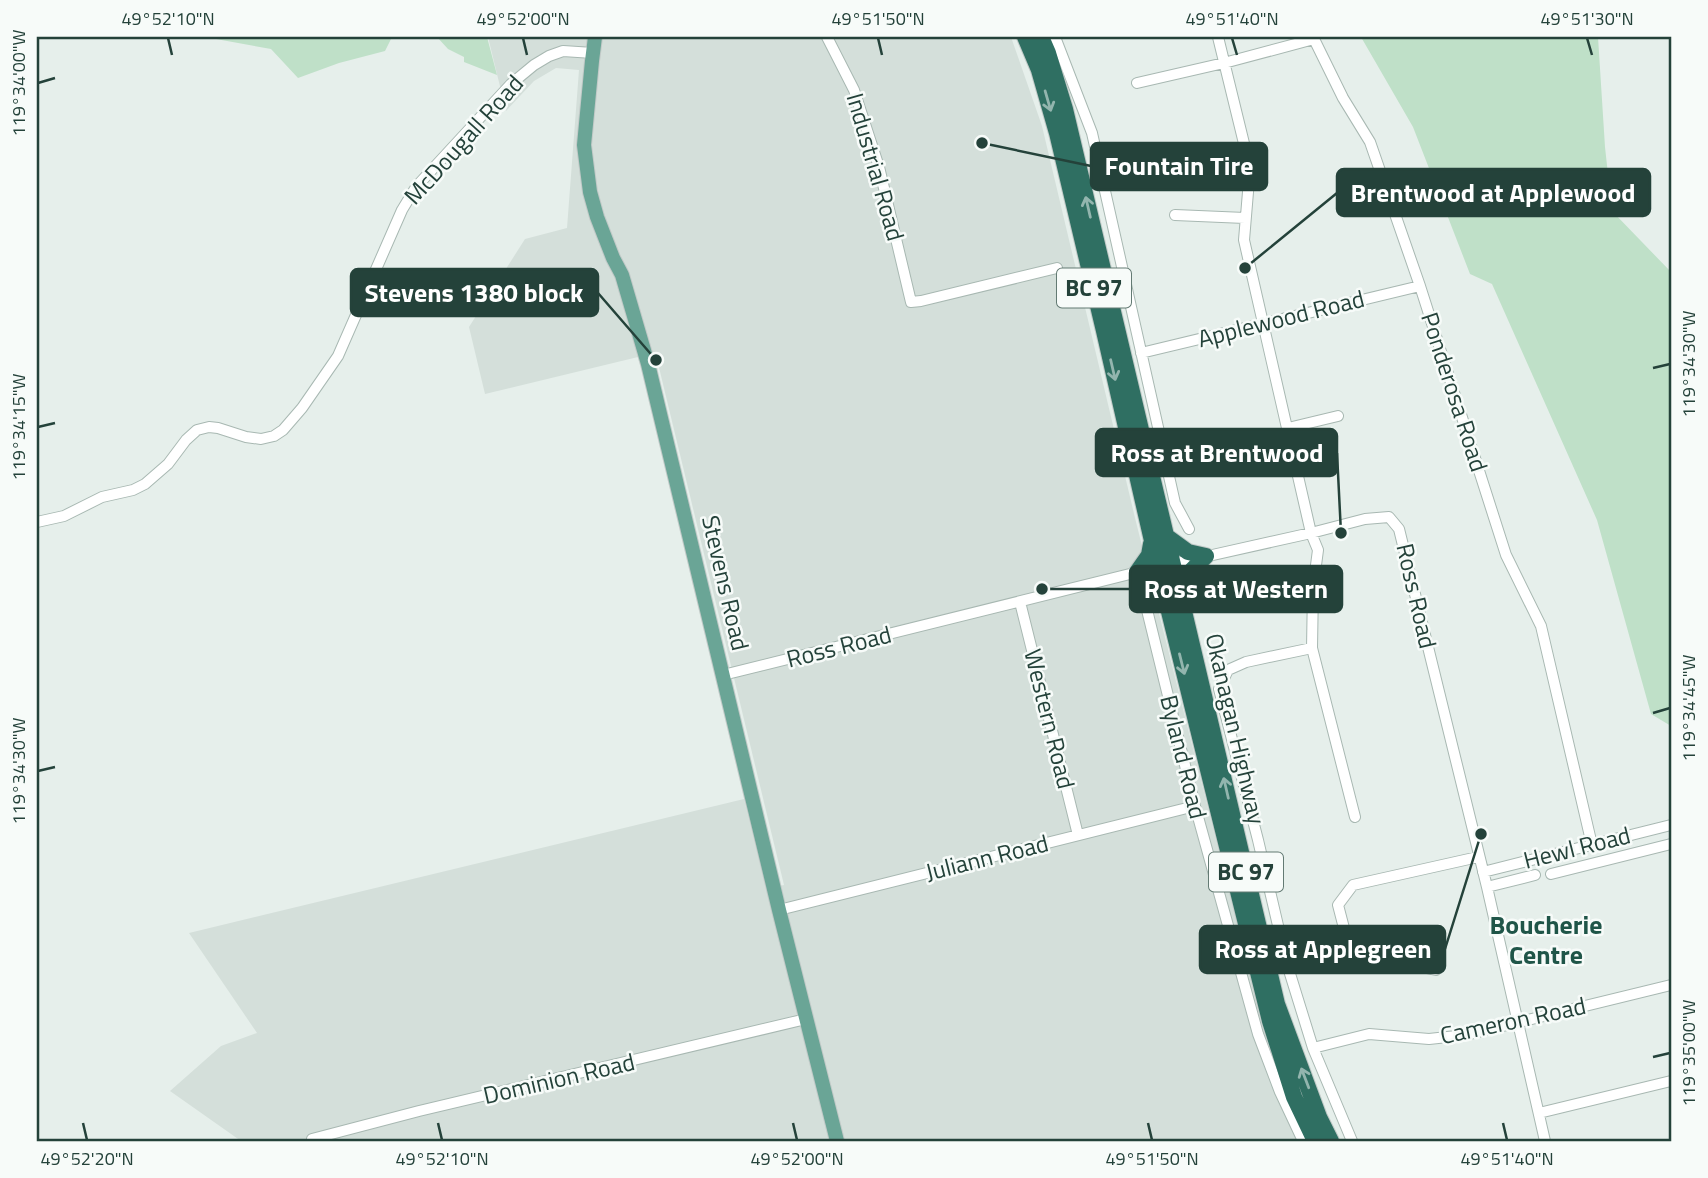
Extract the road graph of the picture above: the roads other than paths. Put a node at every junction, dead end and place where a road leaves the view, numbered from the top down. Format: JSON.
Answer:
{"nodes":[{"id":1,"x":595,"y":37,"type":"edge"},
{"id":2,"x":827,"y":37,"type":"edge"},
{"id":3,"x":1025,"y":37,"type":"edge"},
{"id":4,"x":1041,"y":37,"type":"edge"},
{"id":5,"x":1055,"y":37,"type":"edge"},
{"id":6,"x":1217,"y":37,"type":"edge"},
{"id":7,"x":593,"y":53,"type":"junction"},
{"id":8,"x":1224,"y":63,"type":"junction"},
{"id":9,"x":1137,"y":83,"type":"dead end"},
{"id":10,"x":1175,"y":215,"type":"dead end"},
{"id":11,"x":1245,"y":218,"type":"junction"},
{"id":12,"x":1057,"y":268,"type":"dead end"},
{"id":13,"x":1420,"y":286,"type":"junction"},
{"id":14,"x":1264,"y":323,"type":"junction"},
{"id":15,"x":1141,"y":353,"type":"junction"},
{"id":16,"x":1338,"y":416,"type":"dead end"},
{"id":17,"x":1288,"y":428,"type":"junction"},
{"id":18,"x":37,"y":522,"type":"edge"},
{"id":19,"x":1189,"y":529,"type":"dead end"},
{"id":20,"x":1311,"y":533,"type":"junction"},
{"id":21,"x":1159,"y":538,"type":"junction"},
{"id":22,"x":1206,"y":556,"type":"junction"},
{"id":23,"x":1165,"y":565,"type":"junction"},
{"id":24,"x":1138,"y":572,"type":"junction"},
{"id":25,"x":1173,"y":597,"type":"junction"},
{"id":26,"x":1020,"y":602,"type":"junction"},
{"id":27,"x":1147,"y":610,"type":"dead end"},
{"id":28,"x":1312,"y":649,"type":"junction"},
{"id":29,"x":723,"y":675,"type":"junction"},
{"id":30,"x":1195,"y":806,"type":"junction"},
{"id":31,"x":1355,"y":817,"type":"dead end"},
{"id":32,"x":1671,"y":825,"type":"edge"},
{"id":33,"x":1078,"y":835,"type":"junction"},
{"id":34,"x":1595,"y":844,"type":"junction"},
{"id":35,"x":1671,"y":844,"type":"edge"},
{"id":36,"x":1478,"y":856,"type":"junction"},
{"id":37,"x":1604,"y":861,"type":"junction"},
{"id":38,"x":1483,"y":872,"type":"junction"},
{"id":39,"x":1551,"y":874,"type":"dead end"},
{"id":40,"x":1535,"y":875,"type":"dead end"},
{"id":41,"x":1487,"y":887,"type":"junction"},
{"id":42,"x":779,"y":910,"type":"junction"},
{"id":43,"x":1436,"y":970,"type":"dead end"},
{"id":44,"x":1671,"y":985,"type":"edge"},
{"id":45,"x":806,"y":1019,"type":"junction"},
{"id":46,"x":1518,"y":1023,"type":"junction"},
{"id":47,"x":1313,"y":1048,"type":"junction"},
{"id":48,"x":1671,"y":1081,"type":"edge"},
{"id":49,"x":1539,"y":1113,"type":"junction"},
{"id":50,"x":312,"y":1139,"type":"dead end"},
{"id":51,"x":837,"y":1141,"type":"edge"},
{"id":52,"x":1303,"y":1141,"type":"edge"},
{"id":53,"x":1315,"y":1141,"type":"edge"},
{"id":54,"x":1331,"y":1141,"type":"edge"},
{"id":55,"x":1352,"y":1141,"type":"edge"},
{"id":56,"x":1545,"y":1141,"type":"edge"}],
"edges":[{"from":1,"to":7,"type":"main road","name":"Stevens Road"},
{"from":2,"to":12,"type":"street","name":"Industrial Road"},
{"from":3,"to":21,"type":"highway","name":"Okanagan Highway","number":"BC 97","one_way":true},
{"from":21,"to":4,"type":"highway","name":"Okanagan Highway","number":"BC 97","one_way":true},
{"from":5,"to":15,"type":"street"},
{"from":6,"to":8,"type":"street"},
{"from":7,"to":18,"type":"street","name":"McDougall Road"},
{"from":7,"to":29,"type":"main road","name":"Stevens Road"},
{"from":8,"to":9,"type":"street"},
{"from":8,"to":11,"type":"street"},
{"from":8,"to":13,"type":"street","name":"Ponderosa Road"},
{"from":10,"to":11,"type":"street"},
{"from":11,"to":14,"type":"street"},
{"from":13,"to":14,"type":"street","name":"Applewood Road"},
{"from":13,"to":34,"type":"street","name":"Ponderosa Road"},
{"from":14,"to":15,"type":"street","name":"Applewood Road"},
{"from":14,"to":17,"type":"street"},
{"from":15,"to":19,"type":"street"},
{"from":16,"to":17,"type":"street"},
{"from":17,"to":20,"type":"street"},
{"from":20,"to":22,"type":"street","name":"Ross Road"},
{"from":20,"to":28,"type":"street"},
{"from":20,"to":36,"type":"street","name":"Ross Road"},
{"from":21,"to":22,"type":"highway"},
{"from":21,"to":23,"type":"highway","name":"Okanagan Highway","number":"BC 97"},
{"from":21,"to":24,"type":"highway"},
{"from":22,"to":23,"type":"street","name":"Ross Road"},
{"from":22,"to":25,"type":"highway"},
{"from":23,"to":24,"type":"street","name":"Ross Road"},
{"from":23,"to":25,"type":"highway","name":"Okanagan Highway","number":"BC 97"},
{"from":24,"to":25,"type":"highway"},
{"from":24,"to":26,"type":"street","name":"Ross Road"},
{"from":25,"to":53,"type":"highway","name":"Okanagan Highway","number":"BC 97","one_way":true},
{"from":54,"to":25,"type":"highway","name":"Okanagan Highway","number":"BC 97","one_way":true},
{"from":26,"to":29,"type":"street","name":"Ross Road"},
{"from":26,"to":33,"type":"street","name":"Western Road"},
{"from":27,"to":30,"type":"street","name":"Byland Road"},
{"from":28,"to":31,"type":"street"},
{"from":28,"to":47,"type":"street"},
{"from":29,"to":42,"type":"main road","name":"Stevens Road"},
{"from":30,"to":33,"type":"street","name":"Juliann Road"},
{"from":30,"to":52,"type":"street","name":"Byland Road"},
{"from":32,"to":34,"type":"street","name":"Hewl Road"},
{"from":33,"to":42,"type":"street","name":"Juliann Road"},
{"from":34,"to":37,"type":"street","name":"Ponderosa Road"},
{"from":34,"to":38,"type":"street","name":"Hewl Road"},
{"from":35,"to":37,"type":"street","name":"Hewl Road"},
{"from":36,"to":38,"type":"street","name":"Ross Road"},
{"from":36,"to":43,"type":"street"},
{"from":37,"to":39,"type":"street","name":"Hewl Road"},
{"from":38,"to":41,"type":"street","name":"Ross Road"},
{"from":40,"to":41,"type":"street","name":"Hewl Road"},
{"from":41,"to":46,"type":"street","name":"Ross Road"},
{"from":42,"to":45,"type":"main road","name":"Stevens Road"},
{"from":44,"to":46,"type":"street","name":"Cameron Road"},
{"from":45,"to":50,"type":"street","name":"Dominion Road"},
{"from":45,"to":51,"type":"main road","name":"Stevens Road"},
{"from":46,"to":47,"type":"street","name":"Cameron Road"},
{"from":46,"to":49,"type":"street","name":"Ross Road"},
{"from":47,"to":55,"type":"street"},
{"from":48,"to":49,"type":"street"},
{"from":49,"to":56,"type":"street","name":"Ross Road"}]}
